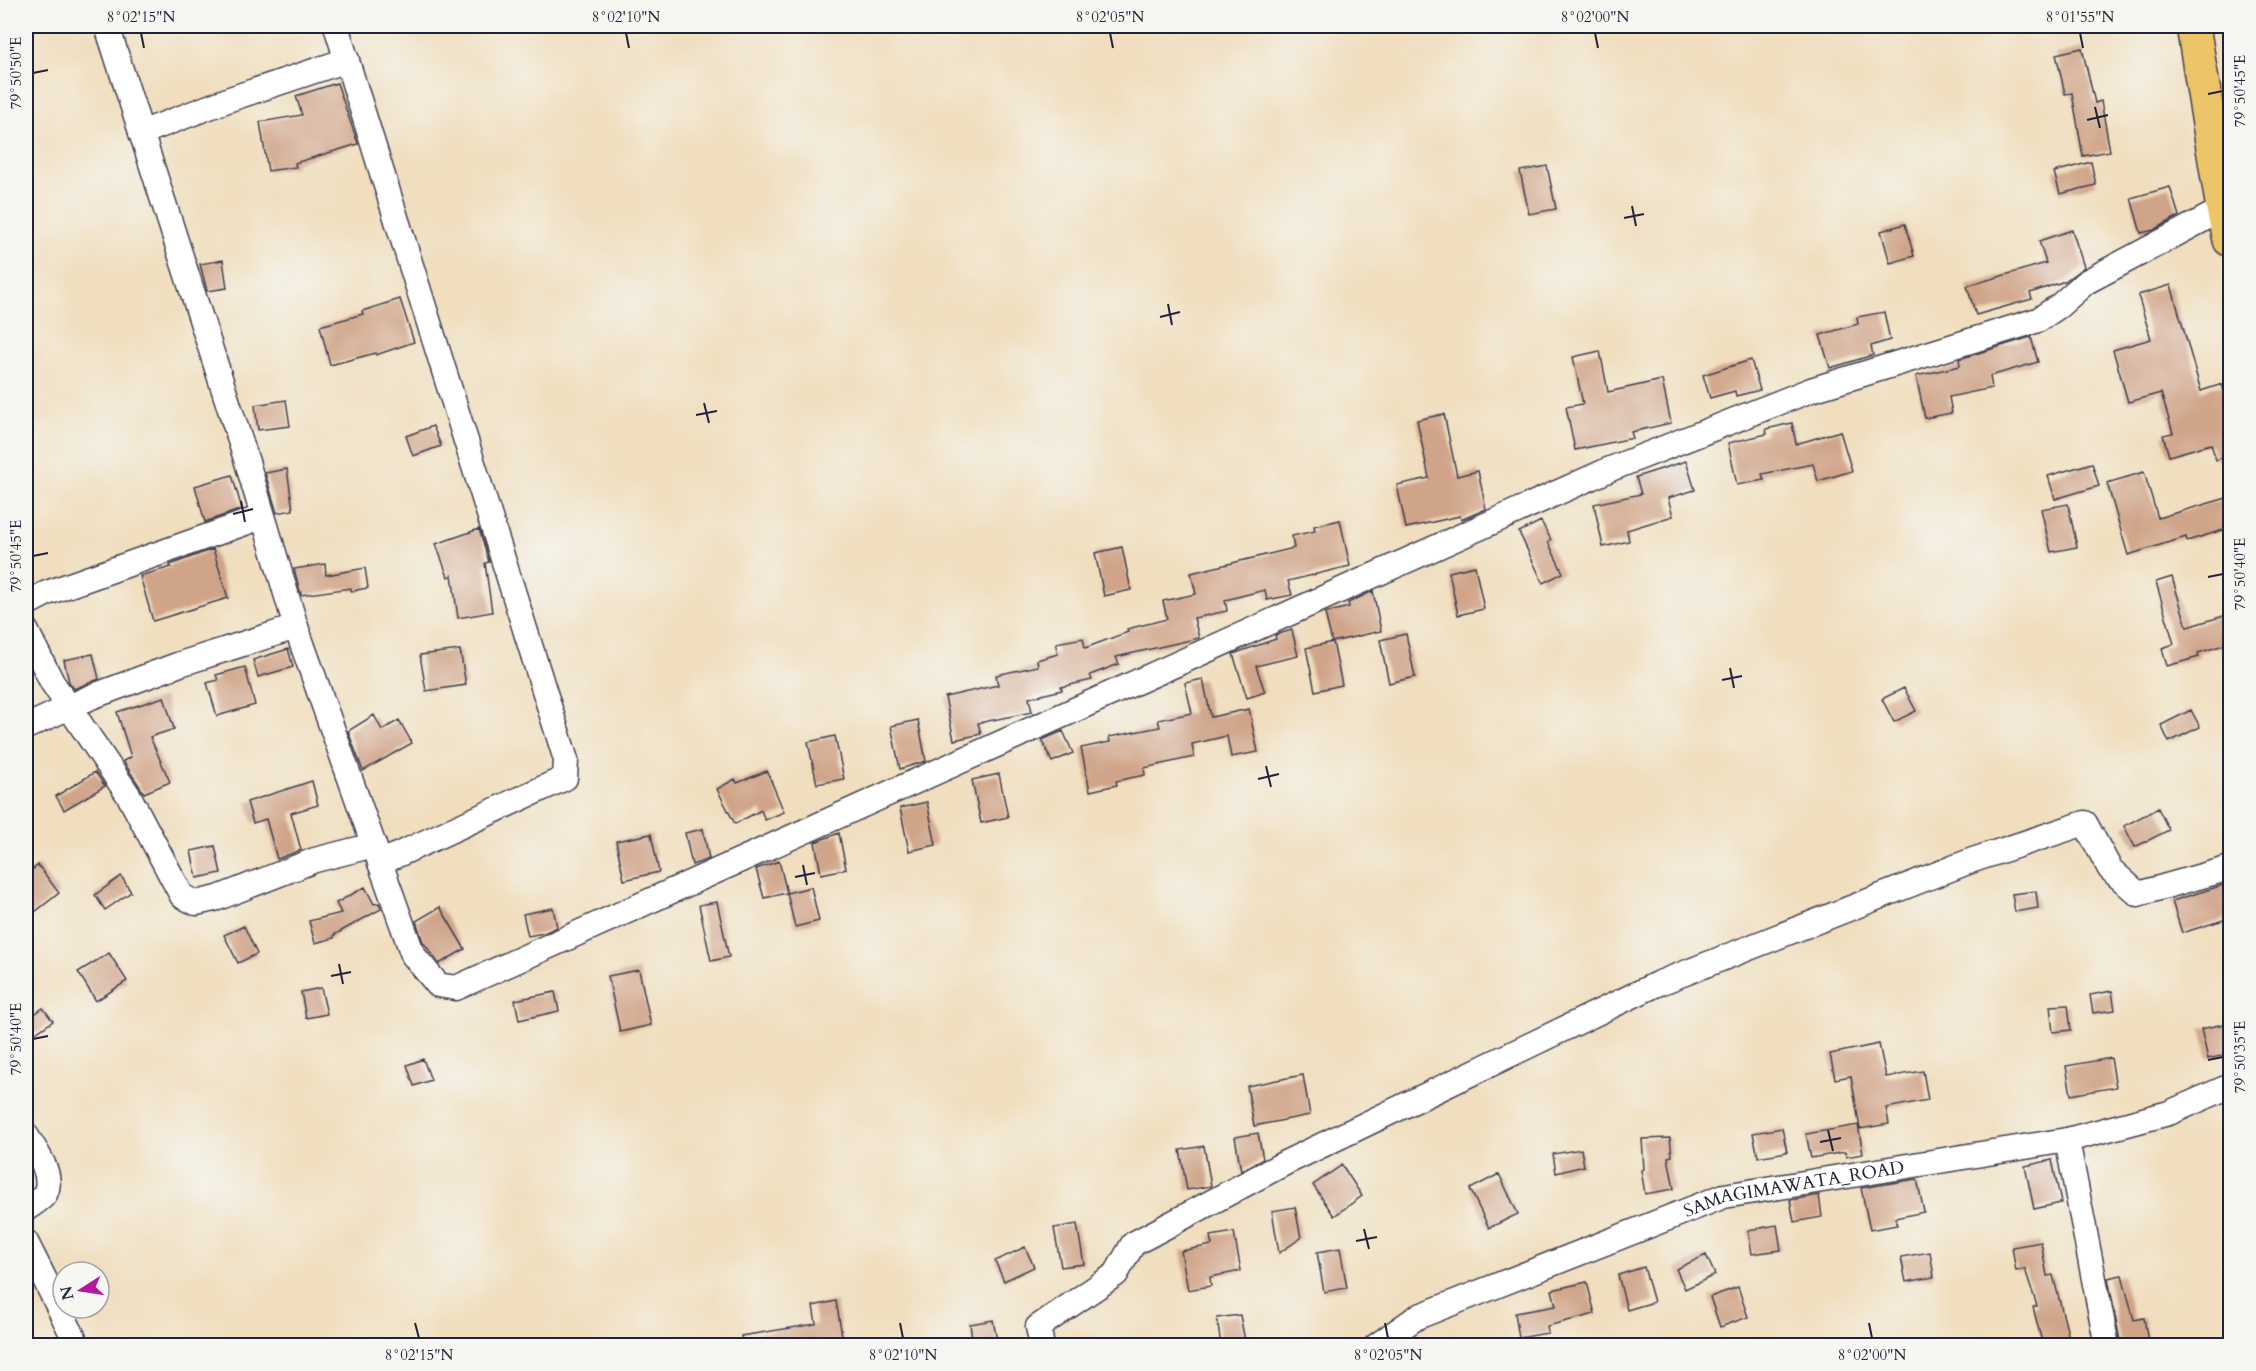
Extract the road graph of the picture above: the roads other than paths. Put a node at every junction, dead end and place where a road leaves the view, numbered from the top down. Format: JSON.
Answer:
{"nodes":[{"id":1,"x":106,"y":26,"type":"edge"},
{"id":2,"x":336,"y":26,"type":"edge"},
{"id":3,"x":2193,"y":26,"type":"edge"},
{"id":4,"x":347,"y":60,"type":"junction"},
{"id":5,"x":141,"y":133,"type":"junction"},
{"id":6,"x":2227,"y":225,"type":"edge"},
{"id":7,"x":262,"y":518,"type":"junction"},
{"id":8,"x":26,"y":604,"type":"edge"},
{"id":9,"x":296,"y":627,"type":"junction"},
{"id":10,"x":26,"y":630,"type":"edge"},
{"id":11,"x":68,"y":708,"type":"junction"},
{"id":12,"x":26,"y":727,"type":"edge"},
{"id":13,"x":377,"y":854,"type":"junction"},
{"id":14,"x":2230,"y":868,"type":"edge"},
{"id":15,"x":2230,"y":1086,"type":"edge"},
{"id":16,"x":26,"y":1135,"type":"edge"},
{"id":17,"x":2067,"y":1140,"type":"junction"},
{"id":18,"x":26,"y":1209,"type":"edge"},
{"id":19,"x":26,"y":1242,"type":"edge"},
{"id":20,"x":78,"y":1346,"type":"edge"},
{"id":21,"x":1042,"y":1346,"type":"edge"},
{"id":22,"x":1376,"y":1346,"type":"edge"},
{"id":23,"x":2107,"y":1346,"type":"edge"}],
"edges":[{"from":1,"to":5,"type":"street"},
{"from":2,"to":4,"type":"street"},
{"from":3,"to":6,"type":"highway"},
{"from":4,"to":5,"type":"street"},
{"from":4,"to":13,"type":"street"},
{"from":5,"to":7,"type":"street"},
{"from":6,"to":13,"type":"street"},
{"from":7,"to":8,"type":"street"},
{"from":7,"to":9,"type":"street"},
{"from":9,"to":11,"type":"street"},
{"from":9,"to":13,"type":"street"},
{"from":10,"to":11,"type":"street"},
{"from":11,"to":12,"type":"street"},
{"from":11,"to":13,"type":"street"},
{"from":14,"to":21,"type":"street"},
{"from":15,"to":17,"type":"street","name":"SAMAGIMAWATA_ROAD"},
{"from":16,"to":18,"type":"street"},
{"from":17,"to":22,"type":"street","name":"SAMAGIMAWATA_ROAD"},
{"from":17,"to":23,"type":"street"},
{"from":19,"to":20,"type":"street"}]}
